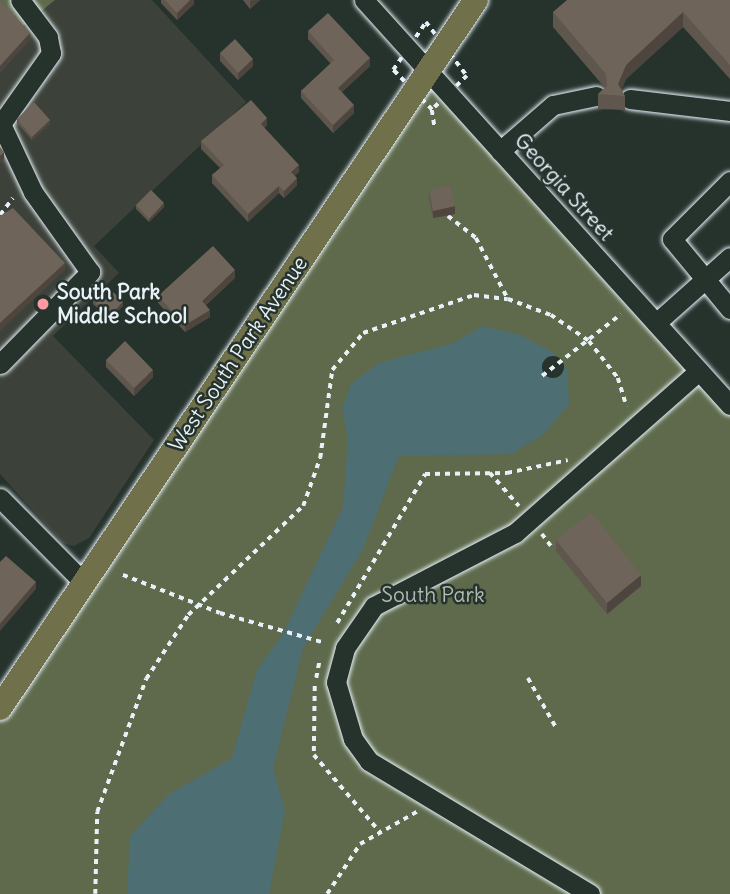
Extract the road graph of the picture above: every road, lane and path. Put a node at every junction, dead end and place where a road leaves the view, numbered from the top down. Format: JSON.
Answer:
{"nodes":[{"id":1,"x":20,"y":0,"type":"edge"},
{"id":2,"x":364,"y":0,"type":"edge"},
{"id":3,"x":476,"y":0,"type":"edge"},
{"id":4,"x":428,"y":70,"type":"junction"},
{"id":5,"x":596,"y":96,"type":"edge"},
{"id":6,"x":630,"y":99,"type":"dead end"},
{"id":7,"x":432,"y":110,"type":"dead end"},
{"id":8,"x":730,"y":111,"type":"edge"},
{"id":9,"x":435,"y":129,"type":"dead end"},
{"id":10,"x":500,"y":150,"type":"junction"},
{"id":11,"x":730,"y":181,"type":"edge"},
{"id":12,"x":448,"y":216,"type":"edge"},
{"id":13,"x":730,"y":257,"type":"edge"},
{"id":14,"x":704,"y":280,"type":"junction"},
{"id":15,"x":508,"y":299,"type":"junction"},
{"id":16,"x":636,"y":301,"type":"junction"},
{"id":17,"x":730,"y":309,"type":"edge"},
{"id":18,"x":656,"y":323,"type":"junction"},
{"id":19,"x":589,"y":341,"type":"junction"},
{"id":20,"x":0,"y":364,"type":"edge"},
{"id":21,"x":699,"y":371,"type":"junction"},
{"id":22,"x":542,"y":376,"type":"dead end"},
{"id":23,"x":730,"y":405,"type":"edge"},
{"id":24,"x":622,"y":415,"type":"dead end"},
{"id":25,"x":579,"y":456,"type":"dead end"},
{"id":26,"x":0,"y":498,"type":"edge"},
{"id":27,"x":123,"y":575,"type":"dead end"},
{"id":28,"x":84,"y":583,"type":"junction"},
{"id":29,"x":198,"y":605,"type":"junction"},
{"id":30,"x":313,"y":640,"type":"dead end"},
{"id":31,"x":528,"y":678,"type":"dead end"},
{"id":32,"x":0,"y":708,"type":"edge"},
{"id":33,"x":557,"y":729,"type":"dead end"},
{"id":34,"x":432,"y":803,"type":"junction"},
{"id":35,"x":380,"y":832,"type":"junction"},
{"id":36,"x":95,"y":894,"type":"edge"},
{"id":37,"x":327,"y":894,"type":"edge"},
{"id":38,"x":590,"y":894,"type":"edge"}],
"edges":[{"from":1,"to":20,"type":"street"},
{"from":2,"to":4,"type":"street","name":"Georgia Street"},
{"from":3,"to":4,"type":"main road","name":"West South Park Avenue"},
{"from":4,"to":10,"type":"street","name":"Georgia Street"},
{"from":4,"to":28,"type":"main road","name":"West South Park Avenue"},
{"from":5,"to":10,"type":"street"},
{"from":6,"to":8,"type":"street"},
{"from":7,"to":9,"type":"path"},
{"from":10,"to":16,"type":"street","name":"Georgia Street"},
{"from":11,"to":14,"type":"street"},
{"from":12,"to":15,"type":"path"},
{"from":13,"to":14,"type":"street"},
{"from":14,"to":17,"type":"street"},
{"from":14,"to":18,"type":"street"},
{"from":15,"to":19,"type":"path"},
{"from":15,"to":29,"type":"path"},
{"from":16,"to":18,"type":"street","name":"Georgia Street"},
{"from":16,"to":19,"type":"path"},
{"from":18,"to":21,"type":"street","name":"Georgia Street"},
{"from":19,"to":22,"type":"path"},
{"from":19,"to":24,"type":"path"},
{"from":21,"to":23,"type":"street","name":"Georgia Street"},
{"from":21,"to":34,"type":"street"},
{"from":25,"to":35,"type":"path"},
{"from":26,"to":28,"type":"street"},
{"from":27,"to":29,"type":"path"},
{"from":28,"to":32,"type":"main road","name":"West South Park Avenue"},
{"from":29,"to":30,"type":"path"},
{"from":29,"to":36,"type":"path"},
{"from":31,"to":33,"type":"path"},
{"from":34,"to":35,"type":"path"},
{"from":34,"to":38,"type":"street"},
{"from":35,"to":37,"type":"path"}]}
